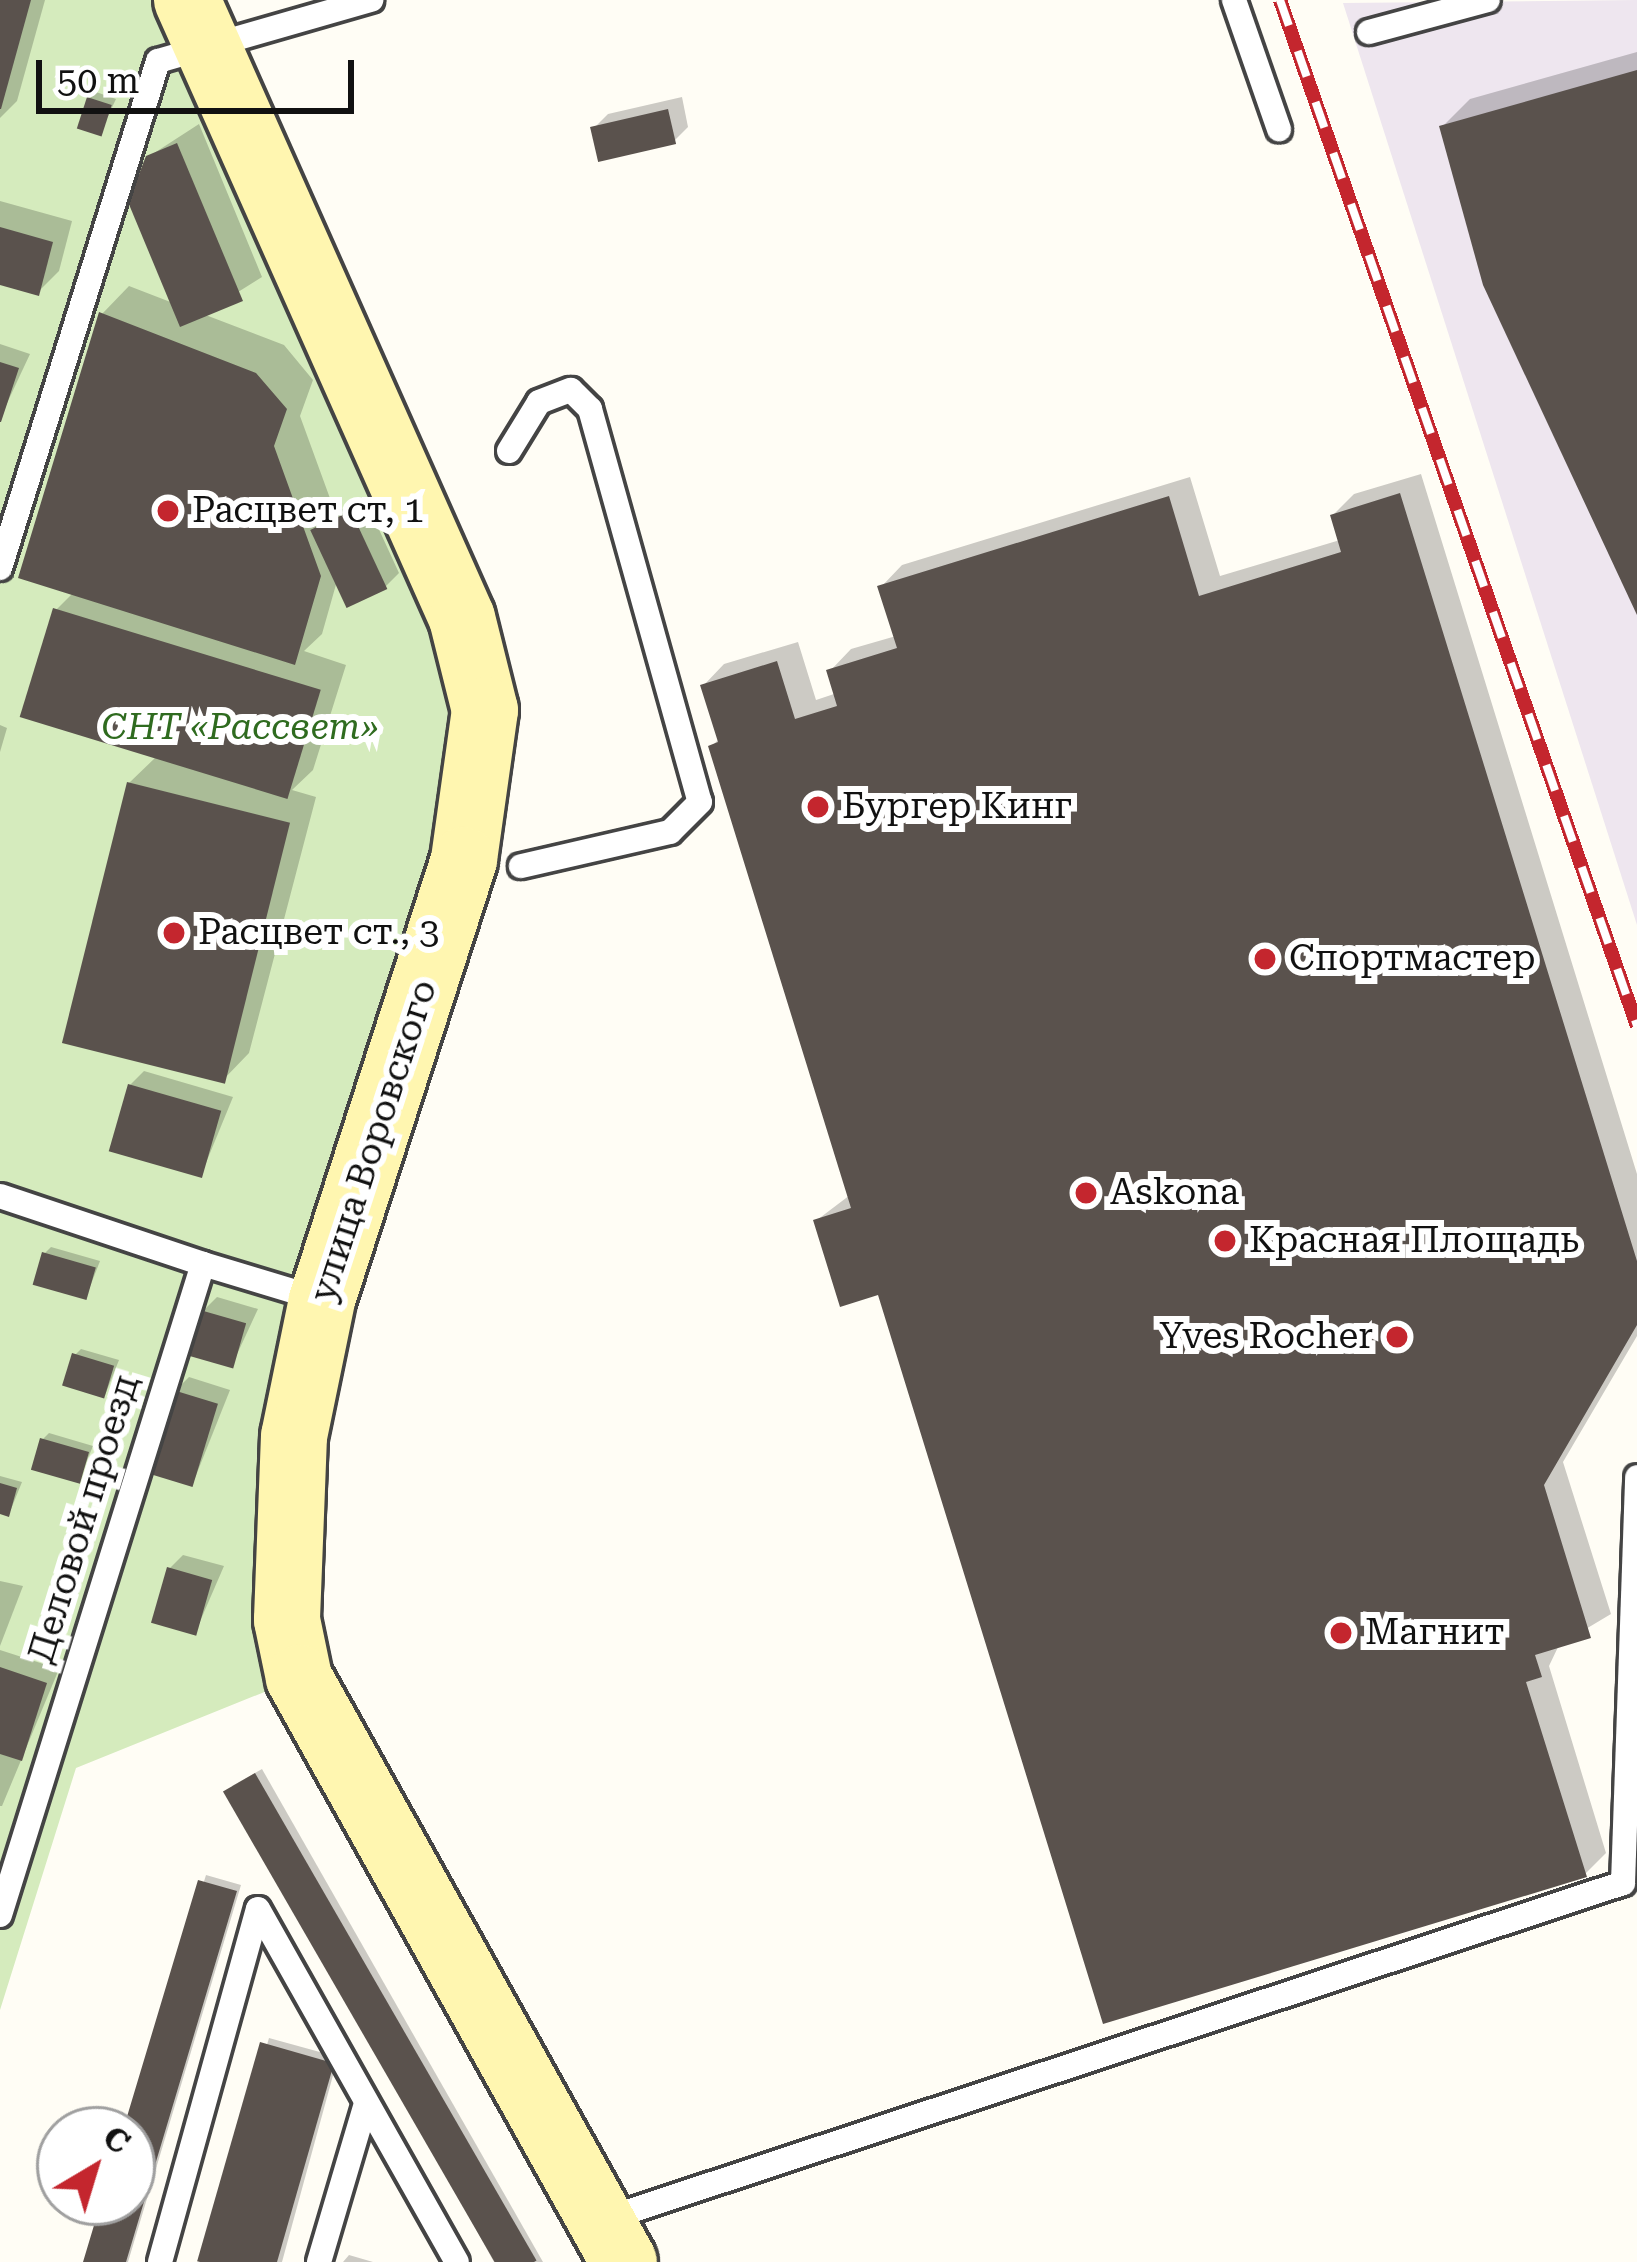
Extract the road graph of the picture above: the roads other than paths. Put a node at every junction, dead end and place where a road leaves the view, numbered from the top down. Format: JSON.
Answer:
{"nodes":[{"id":1,"x":370,"y":0,"type":"edge"},
{"id":2,"x":1234,"y":0,"type":"edge"},
{"id":3,"x":1488,"y":0,"type":"edge"},
{"id":4,"x":197,"y":23,"type":"edge"},
{"id":5,"x":1369,"y":32,"type":"dead end"},
{"id":6,"x":1279,"y":129,"type":"dead end"},
{"id":7,"x":509,"y":451,"type":"dead end"},
{"id":8,"x":0,"y":568,"type":"edge"},
{"id":9,"x":521,"y":866,"type":"dead end"},
{"id":10,"x":0,"y":1196,"type":"edge"},
{"id":11,"x":203,"y":1264,"type":"junction"},
{"id":12,"x":322,"y":1300,"type":"junction"},
{"id":13,"x":1637,"y":1477,"type":"edge"},
{"id":14,"x":0,"y":1915,"type":"edge"},
{"id":15,"x":367,"y":2103,"type":"junction"},
{"id":16,"x":612,"y":2242,"type":"edge"},
{"id":17,"x":160,"y":2262,"type":"edge"},
{"id":18,"x":319,"y":2262,"type":"edge"},
{"id":19,"x":457,"y":2262,"type":"edge"}],
"edges":[{"from":1,"to":4,"type":"lane"},
{"from":2,"to":6,"type":"lane"},
{"from":3,"to":5,"type":"lane"},
{"from":4,"to":8,"type":"lane"},
{"from":4,"to":12,"type":"street","name":"улица Воровского"},
{"from":7,"to":9,"type":"lane"},
{"from":10,"to":11,"type":"lane"},
{"from":11,"to":12,"type":"lane"},
{"from":11,"to":14,"type":"lane","name":"Деловой проезд"},
{"from":12,"to":16,"type":"street","name":"улица Воровского"},
{"from":13,"to":16,"type":"lane"},
{"from":15,"to":17,"type":"lane"},
{"from":15,"to":18,"type":"lane"},
{"from":15,"to":19,"type":"lane"}]}
